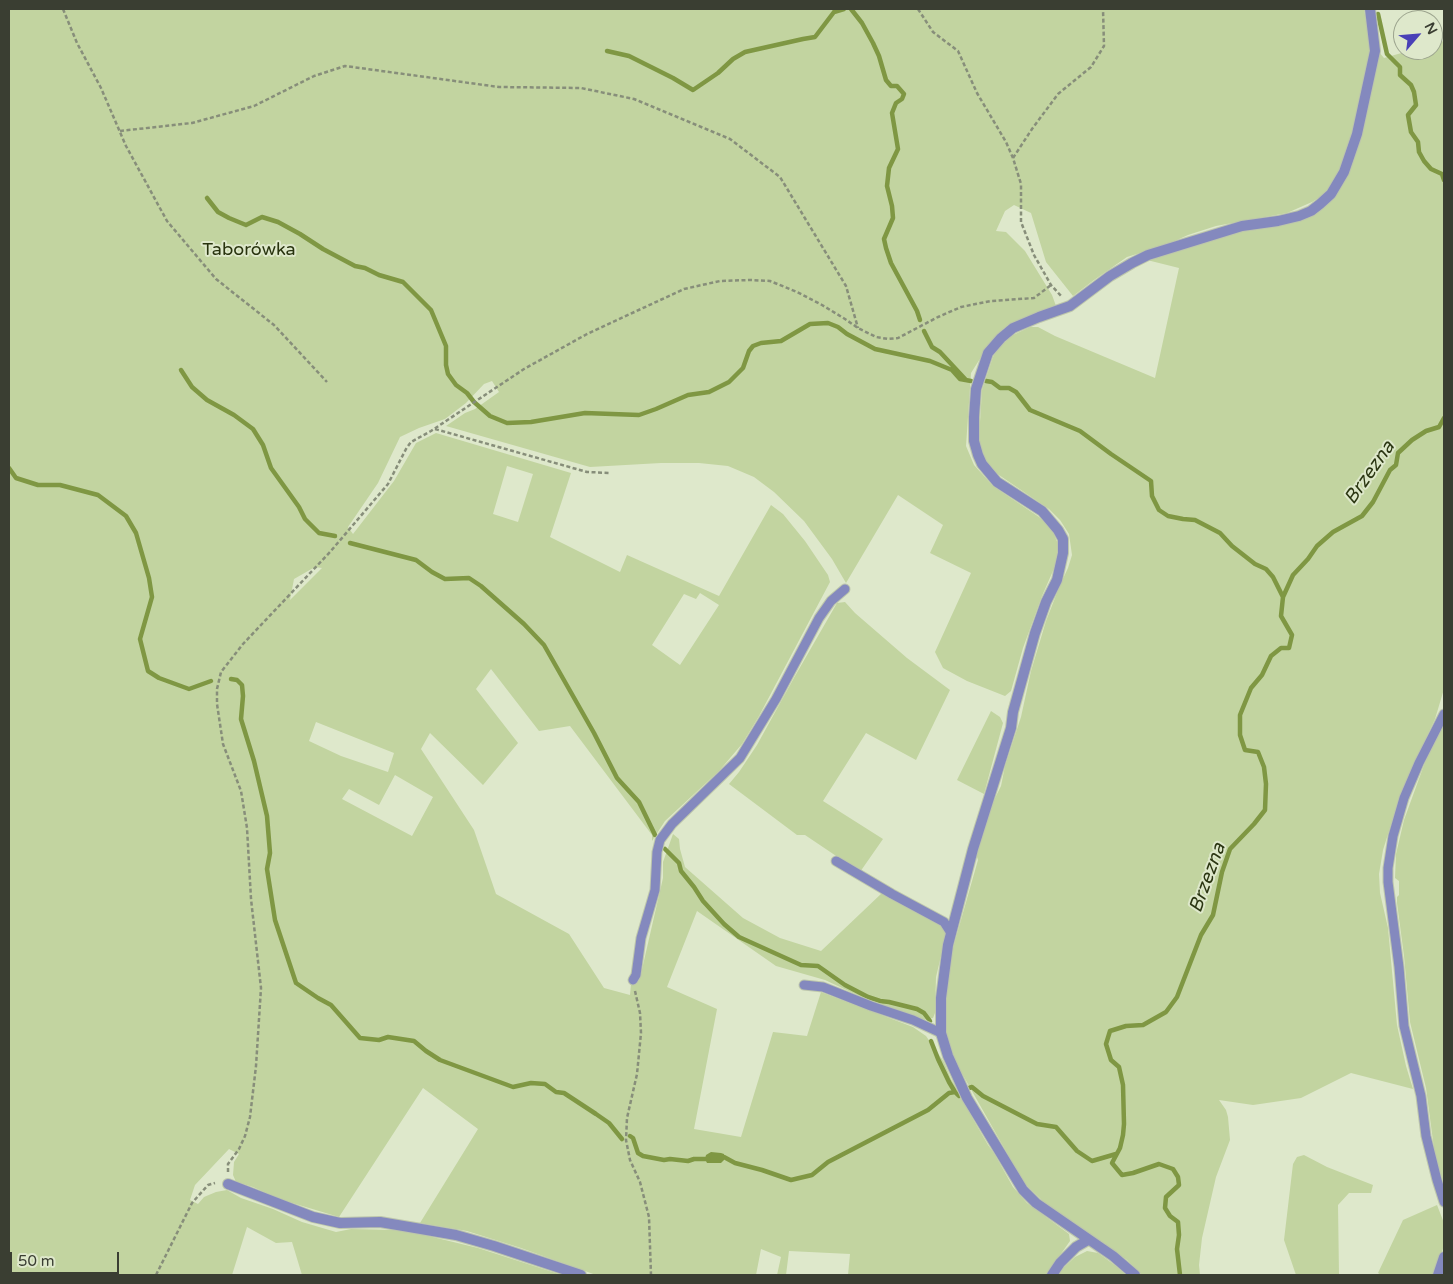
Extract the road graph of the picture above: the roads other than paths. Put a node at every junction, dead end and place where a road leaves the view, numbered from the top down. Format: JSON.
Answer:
{"nodes":[{"id":1,"x":1370,"y":9,"type":"edge"},
{"id":2,"x":845,"y":589,"type":"dead end"},
{"id":3,"x":1444,"y":714,"type":"edge"},
{"id":4,"x":836,"y":861,"type":"dead end"},
{"id":5,"x":951,"y":933,"type":"junction"},
{"id":6,"x":633,"y":980,"type":"road end"},
{"id":7,"x":804,"y":985,"type":"dead end"},
{"id":8,"x":941,"y":1032,"type":"junction"},
{"id":9,"x":228,"y":1184,"type":"road end"},
{"id":10,"x":1444,"y":1202,"type":"edge"},
{"id":11,"x":1088,"y":1240,"type":"junction"},
{"id":12,"x":1444,"y":1257,"type":"edge"},
{"id":13,"x":581,"y":1275,"type":"edge"},
{"id":14,"x":1052,"y":1275,"type":"edge"},
{"id":15,"x":1136,"y":1275,"type":"edge"},
{"id":16,"x":1438,"y":1275,"type":"edge"}],
"edges":[{"from":1,"to":5,"type":"street"},
{"from":2,"to":6,"type":"lane"},
{"from":3,"to":10,"type":"lane"},
{"from":4,"to":5,"type":"lane"},
{"from":5,"to":8,"type":"street"},
{"from":7,"to":8,"type":"lane"},
{"from":8,"to":11,"type":"street"},
{"from":9,"to":13,"type":"street"},
{"from":11,"to":14,"type":"street"},
{"from":11,"to":15,"type":"street"},
{"from":12,"to":16,"type":"street"}]}
